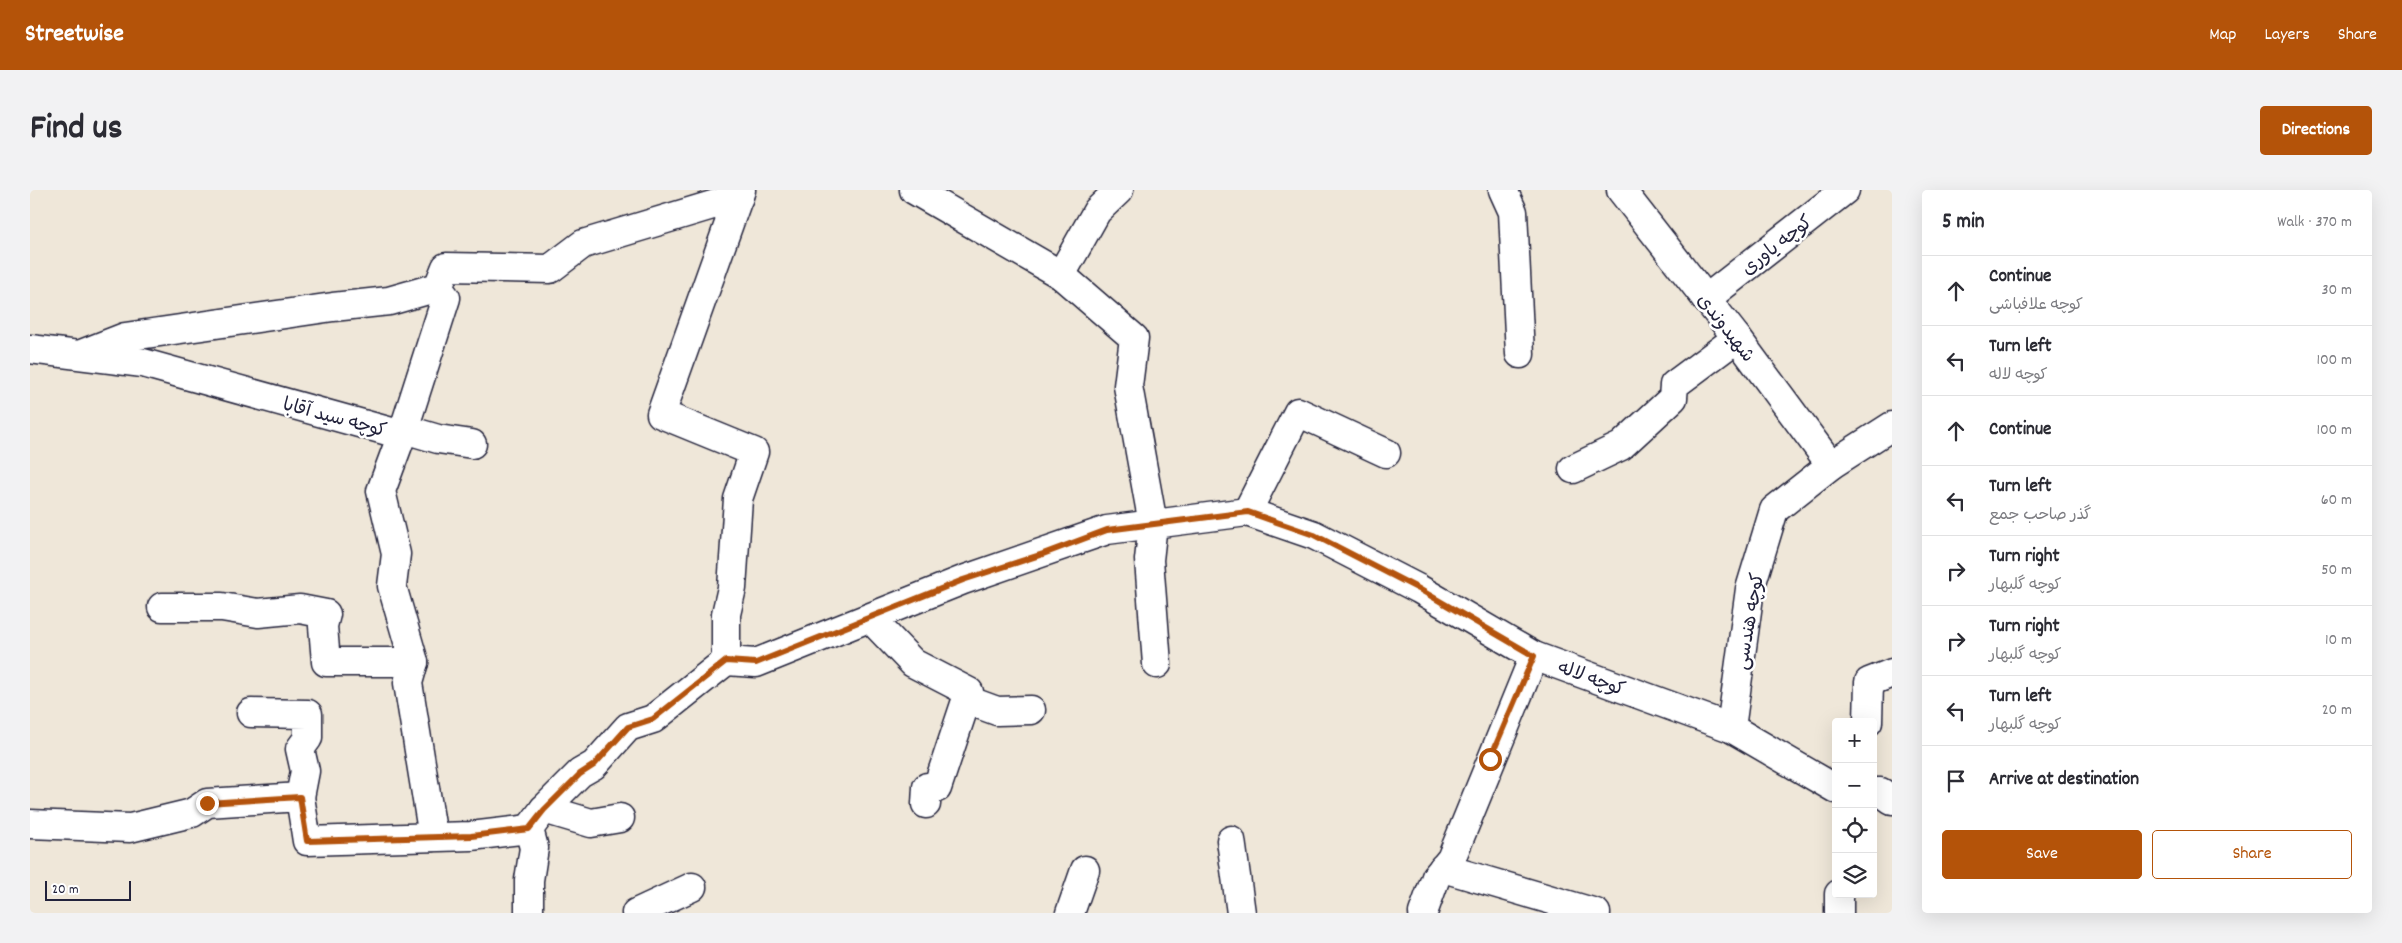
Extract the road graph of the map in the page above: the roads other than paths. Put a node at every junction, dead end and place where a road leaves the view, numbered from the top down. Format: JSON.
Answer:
{"nodes":[{"id":1,"x":914,"y":190,"type":"edge"},
{"id":2,"x":1119,"y":190,"type":"edge"},
{"id":3,"x":1503,"y":190,"type":"edge"},
{"id":4,"x":1620,"y":190,"type":"edge"},
{"id":5,"x":1845,"y":190,"type":"edge"},
{"id":6,"x":740,"y":194,"type":"edge"},
{"id":7,"x":1061,"y":275,"type":"junction"},
{"id":8,"x":438,"y":287,"type":"junction"},
{"id":9,"x":1706,"y":299,"type":"junction"},
{"id":10,"x":1737,"y":338,"type":"junction"},
{"id":11,"x":30,"y":348,"type":"edge"},
{"id":12,"x":83,"y":354,"type":"junction"},
{"id":13,"x":1520,"y":354,"type":"dead end"},
{"id":14,"x":1892,"y":426,"type":"edge"},
{"id":15,"x":404,"y":429,"type":"junction"},
{"id":16,"x":472,"y":444,"type":"dead end"},
{"id":17,"x":1386,"y":453,"type":"dead end"},
{"id":18,"x":1831,"y":465,"type":"junction"},
{"id":19,"x":1574,"y":469,"type":"dead end"},
{"id":20,"x":1248,"y":512,"type":"junction"},
{"id":21,"x":1153,"y":524,"type":"junction"},
{"id":22,"x":162,"y":607,"type":"dead end"},
{"id":23,"x":870,"y":618,"type":"junction"},
{"id":24,"x":1534,"y":656,"type":"junction"},
{"id":25,"x":726,"y":661,"type":"junction"},
{"id":26,"x":414,"y":662,"type":"junction"},
{"id":27,"x":1157,"y":664,"type":"dead end"},
{"id":28,"x":1892,"y":672,"type":"edge"},
{"id":29,"x":966,"y":700,"type":"junction"},
{"id":30,"x":1031,"y":710,"type":"dead end"},
{"id":31,"x":251,"y":714,"type":"dead end"},
{"id":32,"x":1868,"y":718,"type":"edge"},
{"id":33,"x":1731,"y":728,"type":"junction"},
{"id":34,"x":1832,"y":787,"type":"edge"},
{"id":35,"x":1877,"y":792,"type":"edge"},
{"id":36,"x":300,"y":797,"type":"junction"},
{"id":37,"x":1892,"y":800,"type":"edge"},
{"id":38,"x":926,"y":804,"type":"dead end"},
{"id":39,"x":620,"y":818,"type":"dead end"},
{"id":40,"x":536,"y":819,"type":"junction"},
{"id":41,"x":30,"y":824,"type":"edge"},
{"id":42,"x":433,"y":838,"type":"junction"},
{"id":43,"x":1231,"y":840,"type":"dead end"},
{"id":44,"x":1444,"y":868,"type":"junction"},
{"id":45,"x":1085,"y":870,"type":"dead end"},
{"id":46,"x":692,"y":887,"type":"dead end"},
{"id":47,"x":1839,"y":898,"type":"edge"},
{"id":48,"x":530,"y":913,"type":"edge"},
{"id":49,"x":636,"y":913,"type":"edge"},
{"id":50,"x":1070,"y":913,"type":"edge"},
{"id":51,"x":1241,"y":913,"type":"edge"},
{"id":52,"x":1424,"y":913,"type":"edge"},
{"id":53,"x":1596,"y":913,"type":"edge"},
{"id":54,"x":1838,"y":913,"type":"edge"}],
"edges":[{"from":1,"to":7,"type":"street"},
{"from":2,"to":7,"type":"street"},
{"from":3,"to":13,"type":"street"},
{"from":4,"to":9,"type":"street","name":"شهیدوندی"},
{"from":5,"to":9,"type":"street","name":"کوچه یاوری"},
{"from":6,"to":8,"type":"street"},
{"from":6,"to":25,"type":"street"},
{"from":7,"to":21,"type":"street"},
{"from":8,"to":12,"type":"street"},
{"from":8,"to":15,"type":"street"},
{"from":9,"to":10,"type":"street","name":"شهیدوندی"},
{"from":10,"to":18,"type":"street","name":"شهیدوندی"},
{"from":10,"to":19,"type":"street"},
{"from":11,"to":12,"type":"street","name":"کوچه سید آقابا"},
{"from":12,"to":15,"type":"street","name":"کوچه سید آقابا"},
{"from":14,"to":18,"type":"street","name":"کوچه هندسی"},
{"from":15,"to":16,"type":"street"},
{"from":15,"to":26,"type":"street","name":"کوچه سید آقابا"},
{"from":17,"to":20,"type":"street"},
{"from":18,"to":33,"type":"street","name":"کوچه هندسی"},
{"from":20,"to":21,"type":"street","name":"کوچه لاله"},
{"from":20,"to":24,"type":"street","name":"کوچه لاله"},
{"from":21,"to":23,"type":"street","name":"کوچه لاله"},
{"from":21,"to":27,"type":"street"},
{"from":22,"to":26,"type":"street"},
{"from":23,"to":25,"type":"street","name":"کوچه لاله"},
{"from":23,"to":29,"type":"street"},
{"from":24,"to":33,"type":"street","name":"کوچه لاله"},
{"from":24,"to":44,"type":"street"},
{"from":25,"to":40,"type":"street"},
{"from":26,"to":42,"type":"street","name":"کوچه سید آقابا"},
{"from":28,"to":32,"type":"street"},
{"from":29,"to":30,"type":"street"},
{"from":29,"to":38,"type":"street"},
{"from":31,"to":36,"type":"street"},
{"from":33,"to":34,"type":"street","name":"کوچه لاله"},
{"from":35,"to":37,"type":"street"},
{"from":36,"to":41,"type":"street"},
{"from":36,"to":42,"type":"street"},
{"from":39,"to":40,"type":"street"},
{"from":40,"to":42,"type":"street"},
{"from":40,"to":48,"type":"street"},
{"from":43,"to":51,"type":"street"},
{"from":44,"to":52,"type":"street"},
{"from":44,"to":53,"type":"street"},
{"from":45,"to":50,"type":"street"},
{"from":46,"to":49,"type":"street"},
{"from":47,"to":54,"type":"street"}]}
